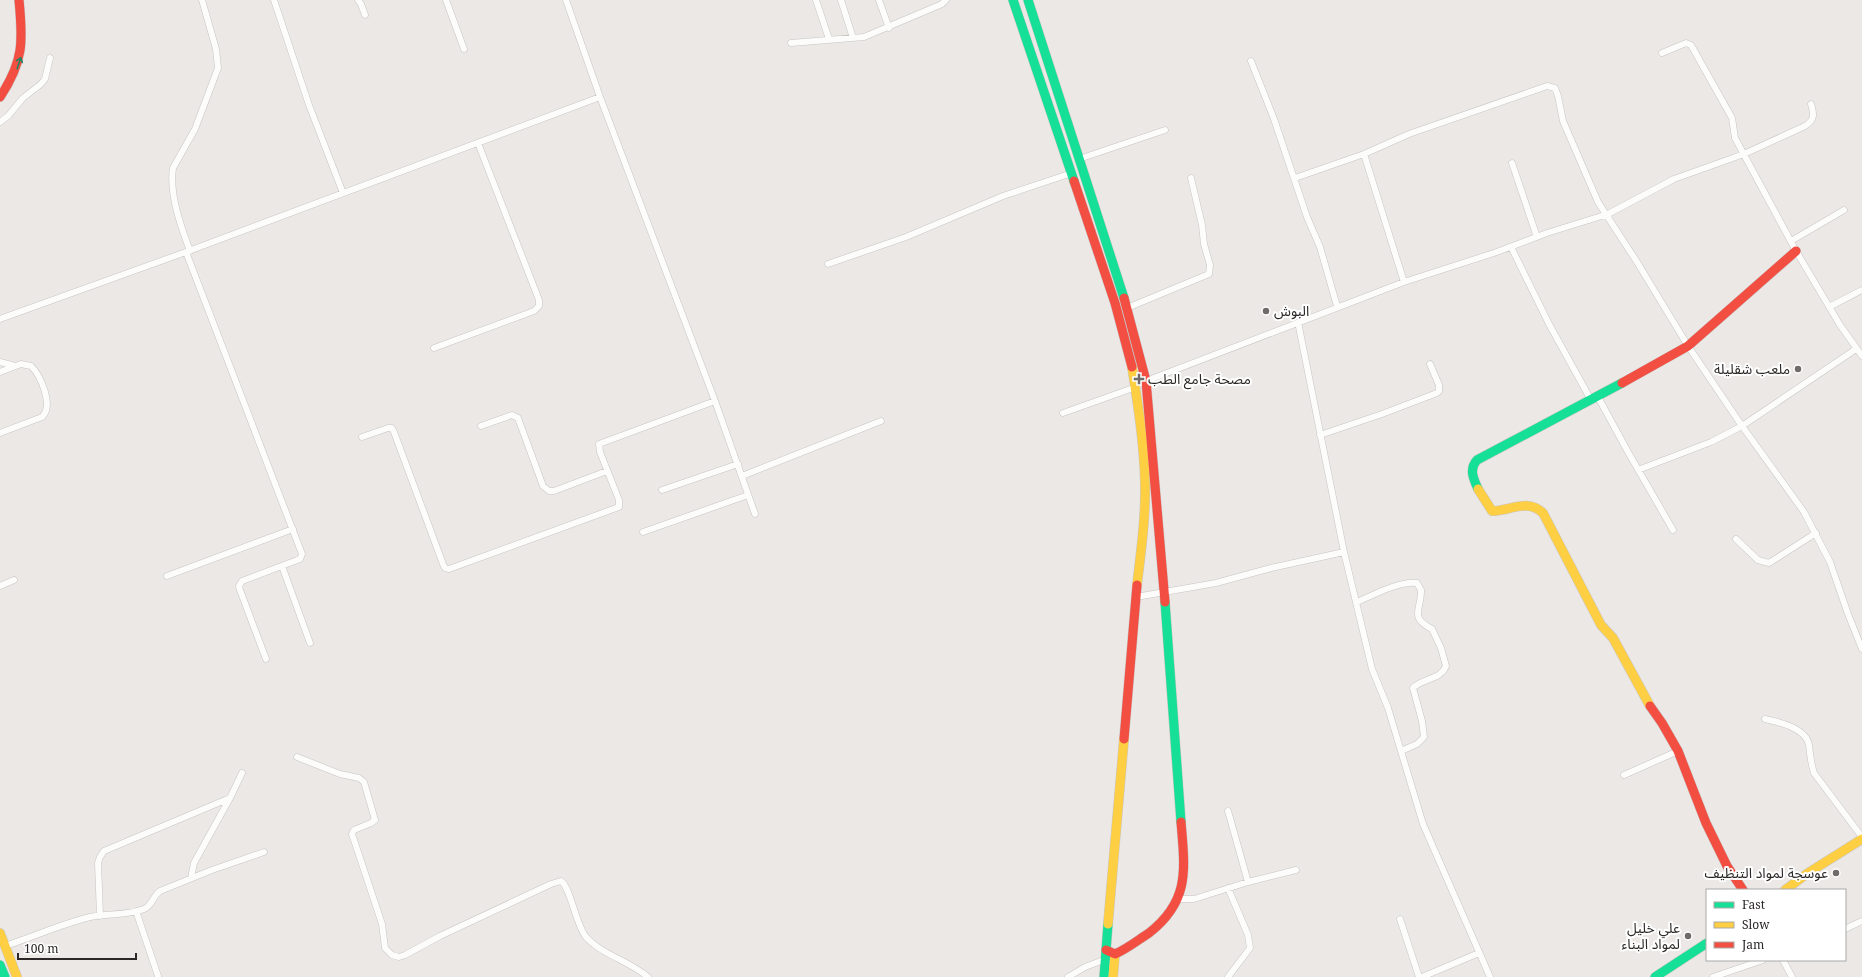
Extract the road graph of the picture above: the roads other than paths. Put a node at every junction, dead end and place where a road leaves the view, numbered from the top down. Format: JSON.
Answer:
{"nodes":[{"id":1,"x":19,"y":0,"type":"edge"},
{"id":2,"x":202,"y":0,"type":"edge"},
{"id":3,"x":274,"y":0,"type":"edge"},
{"id":4,"x":358,"y":0,"type":"edge"},
{"id":5,"x":446,"y":0,"type":"edge"},
{"id":6,"x":566,"y":0,"type":"edge"},
{"id":7,"x":816,"y":0,"type":"edge"},
{"id":8,"x":841,"y":0,"type":"edge"},
{"id":9,"x":879,"y":0,"type":"edge"},
{"id":10,"x":946,"y":0,"type":"edge"},
{"id":11,"x":1013,"y":0,"type":"edge"},
{"id":12,"x":1028,"y":0,"type":"edge"},
{"id":13,"x":365,"y":15,"type":"dead end"},
{"id":14,"x":889,"y":28,"type":"junction"},
{"id":15,"x":1038,"y":32,"type":"junction"},
{"id":16,"x":1025,"y":37,"type":"junction"},
{"id":17,"x":853,"y":38,"type":"junction"},
{"id":18,"x":829,"y":39,"type":"junction"},
{"id":19,"x":791,"y":43,"type":"dead end"},
{"id":20,"x":464,"y":49,"type":"dead end"},
{"id":21,"x":1662,"y":53,"type":"dead end"},
{"id":22,"x":50,"y":58,"type":"dead end"},
{"id":23,"x":1251,"y":61,"type":"dead end"},
{"id":24,"x":0,"y":97,"type":"edge"},
{"id":25,"x":600,"y":97,"type":"junction"},
{"id":26,"x":1812,"y":104,"type":"dead end"},
{"id":27,"x":0,"y":122,"type":"edge"},
{"id":28,"x":1165,"y":130,"type":"dead end"},
{"id":29,"x":478,"y":143,"type":"junction"},
{"id":30,"x":1364,"y":154,"type":"junction"},
{"id":31,"x":1744,"y":154,"type":"junction"},
{"id":32,"x":1079,"y":159,"type":"junction"},
{"id":33,"x":1512,"y":163,"type":"dead end"},
{"id":34,"x":1072,"y":173,"type":"junction"},
{"id":35,"x":1192,"y":178,"type":"dead end"},
{"id":36,"x":1295,"y":178,"type":"junction"},
{"id":37,"x":343,"y":193,"type":"junction"},
{"id":38,"x":1844,"y":210,"type":"dead end"},
{"id":39,"x":1608,"y":214,"type":"junction"},
{"id":40,"x":1536,"y":237,"type":"junction"},
{"id":41,"x":1791,"y":241,"type":"junction"},
{"id":42,"x":1511,"y":247,"type":"junction"},
{"id":43,"x":188,"y":252,"type":"junction"},
{"id":44,"x":1796,"y":252,"type":"junction"},
{"id":45,"x":828,"y":264,"type":"dead end"},
{"id":46,"x":1404,"y":282,"type":"junction"},
{"id":47,"x":1862,"y":290,"type":"edge"},
{"id":48,"x":1337,"y":306,"type":"junction"},
{"id":49,"x":1829,"y":307,"type":"junction"},
{"id":50,"x":1127,"y":308,"type":"junction"},
{"id":51,"x":0,"y":319,"type":"edge"},
{"id":52,"x":1298,"y":322,"type":"junction"},
{"id":53,"x":1688,"y":346,"type":"junction"},
{"id":54,"x":434,"y":348,"type":"dead end"},
{"id":55,"x":1856,"y":349,"type":"junction"},
{"id":56,"x":1862,"y":356,"type":"edge"},
{"id":57,"x":0,"y":362,"type":"edge"},
{"id":58,"x":1430,"y":364,"type":"dead end"},
{"id":59,"x":15,"y":366,"type":"junction"},
{"id":60,"x":0,"y":372,"type":"edge"},
{"id":61,"x":1146,"y":382,"type":"junction"},
{"id":62,"x":1136,"y":387,"type":"junction"},
{"id":63,"x":1595,"y":398,"type":"junction"},
{"id":64,"x":715,"y":401,"type":"junction"},
{"id":65,"x":1063,"y":413,"type":"dead end"},
{"id":66,"x":881,"y":422,"type":"dead end"},
{"id":67,"x":480,"y":426,"type":"dead end"},
{"id":68,"x":1742,"y":426,"type":"junction"},
{"id":69,"x":0,"y":433,"type":"edge"},
{"id":70,"x":1320,"y":435,"type":"junction"},
{"id":71,"x":362,"y":437,"type":"dead end"},
{"id":72,"x":738,"y":464,"type":"junction"},
{"id":73,"x":1638,"y":470,"type":"junction"},
{"id":74,"x":607,"y":471,"type":"junction"},
{"id":75,"x":742,"y":476,"type":"junction"},
{"id":76,"x":662,"y":490,"type":"dead end"},
{"id":77,"x":748,"y":495,"type":"junction"},
{"id":78,"x":1158,"y":505,"type":"junction"},
{"id":79,"x":1144,"y":507,"type":"junction"},
{"id":80,"x":755,"y":514,"type":"dead end"},
{"id":81,"x":293,"y":529,"type":"junction"},
{"id":82,"x":1673,"y":530,"type":"dead end"},
{"id":83,"x":643,"y":532,"type":"dead end"},
{"id":84,"x":1816,"y":533,"type":"junction"},
{"id":85,"x":1736,"y":539,"type":"dead end"},
{"id":86,"x":1344,"y":552,"type":"junction"},
{"id":87,"x":282,"y":566,"type":"junction"},
{"id":88,"x":167,"y":576,"type":"dead end"},
{"id":89,"x":14,"y":580,"type":"dead end"},
{"id":90,"x":0,"y":586,"type":"edge"},
{"id":91,"x":1163,"y":592,"type":"junction"},
{"id":92,"x":1136,"y":598,"type":"junction"},
{"id":93,"x":1356,"y":602,"type":"junction"},
{"id":94,"x":310,"y":643,"type":"dead end"},
{"id":95,"x":1862,"y":649,"type":"edge"},
{"id":96,"x":266,"y":659,"type":"dead end"},
{"id":97,"x":1765,"y":720,"type":"dead end"},
{"id":98,"x":1401,"y":751,"type":"junction"},
{"id":99,"x":1678,"y":752,"type":"junction"},
{"id":100,"x":297,"y":757,"type":"dead end"},
{"id":101,"x":242,"y":772,"type":"dead end"},
{"id":102,"x":1624,"y":775,"type":"dead end"},
{"id":103,"x":230,"y":798,"type":"junction"},
{"id":104,"x":1228,"y":811,"type":"dead end"},
{"id":105,"x":1862,"y":838,"type":"edge"},
{"id":106,"x":264,"y":852,"type":"dead end"},
{"id":107,"x":1296,"y":870,"type":"dead end"},
{"id":108,"x":191,"y":878,"type":"junction"},
{"id":109,"x":1248,"y":882,"type":"junction"},
{"id":110,"x":1228,"y":888,"type":"junction"},
{"id":111,"x":1742,"y":889,"type":"edge"},
{"id":112,"x":1786,"y":889,"type":"edge"},
{"id":113,"x":1178,"y":899,"type":"junction"},
{"id":114,"x":136,"y":911,"type":"junction"},
{"id":115,"x":100,"y":916,"type":"junction"},
{"id":116,"x":1400,"y":919,"type":"dead end"},
{"id":117,"x":1862,"y":920,"type":"edge"},
{"id":118,"x":1846,"y":928,"type":"edge"},
{"id":119,"x":0,"y":933,"type":"edge"},
{"id":120,"x":1706,"y":944,"type":"edge"},
{"id":121,"x":5,"y":946,"type":"junction"},
{"id":122,"x":1479,"y":953,"type":"junction"},
{"id":123,"x":1115,"y":954,"type":"junction"},
{"id":124,"x":1106,"y":955,"type":"junction"},
{"id":125,"x":1760,"y":961,"type":"edge"},
{"id":126,"x":1783,"y":961,"type":"edge"},
{"id":127,"x":0,"y":965,"type":"edge"},
{"id":128,"x":158,"y":976,"type":"dead end"},
{"id":129,"x":1790,"y":976,"type":"edge"},
{"id":130,"x":4,"y":977,"type":"edge"},
{"id":131,"x":17,"y":977,"type":"edge"},
{"id":132,"x":648,"y":977,"type":"edge"},
{"id":133,"x":1068,"y":977,"type":"edge"},
{"id":134,"x":1104,"y":977,"type":"edge"},
{"id":135,"x":1113,"y":977,"type":"edge"},
{"id":136,"x":1228,"y":977,"type":"edge"},
{"id":137,"x":1421,"y":977,"type":"edge"},
{"id":138,"x":1490,"y":977,"type":"edge"},
{"id":139,"x":1655,"y":977,"type":"edge"},
{"id":140,"x":1713,"y":977,"type":"edge"}],
"edges":[{"from":24,"to":1,"type":"street","one_way":true},
{"from":2,"to":43,"type":"street"},
{"from":3,"to":37,"type":"street"},
{"from":4,"to":13,"type":"street"},
{"from":5,"to":20,"type":"street"},
{"from":6,"to":25,"type":"street"},
{"from":7,"to":18,"type":"street"},
{"from":8,"to":17,"type":"street"},
{"from":9,"to":14,"type":"street"},
{"from":10,"to":14,"type":"street"},
{"from":11,"to":16,"type":"street"},
{"from":12,"to":15,"type":"street"},
{"from":14,"to":17,"type":"street"},
{"from":15,"to":16,"type":"street"},
{"from":15,"to":32,"type":"street"},
{"from":16,"to":34,"type":"street"},
{"from":17,"to":18,"type":"street"},
{"from":18,"to":19,"type":"street"},
{"from":21,"to":31,"type":"street"},
{"from":22,"to":27,"type":"street"},
{"from":23,"to":36,"type":"street"},
{"from":25,"to":29,"type":"street"},
{"from":25,"to":64,"type":"street"},
{"from":26,"to":31,"type":"street"},
{"from":28,"to":32,"type":"street"},
{"from":29,"to":37,"type":"street"},
{"from":29,"to":54,"type":"street"},
{"from":30,"to":36,"type":"street"},
{"from":30,"to":39,"type":"street"},
{"from":30,"to":46,"type":"street"},
{"from":31,"to":39,"type":"street"},
{"from":31,"to":41,"type":"street"},
{"from":32,"to":50,"type":"street"},
{"from":33,"to":40,"type":"street"},
{"from":34,"to":45,"type":"street"},
{"from":34,"to":62,"type":"street"},
{"from":35,"to":50,"type":"street"},
{"from":36,"to":48,"type":"street"},
{"from":37,"to":43,"type":"street"},
{"from":38,"to":41,"type":"street"},
{"from":39,"to":40,"type":"street"},
{"from":39,"to":53,"type":"street"},
{"from":40,"to":42,"type":"street"},
{"from":41,"to":44,"type":"street"},
{"from":42,"to":46,"type":"street"},
{"from":42,"to":63,"type":"street"},
{"from":43,"to":51,"type":"street"},
{"from":43,"to":81,"type":"street"},
{"from":44,"to":49,"type":"street"},
{"from":44,"to":53,"type":"street"},
{"from":46,"to":48,"type":"street"},
{"from":47,"to":49,"type":"street"},
{"from":48,"to":52,"type":"street"},
{"from":49,"to":55,"type":"street"},
{"from":50,"to":61,"type":"street"},
{"from":52,"to":61,"type":"street"},
{"from":52,"to":70,"type":"street"},
{"from":53,"to":63,"type":"street"},
{"from":53,"to":68,"type":"street"},
{"from":55,"to":56,"type":"street"},
{"from":55,"to":68,"type":"street"},
{"from":57,"to":59,"type":"street"},
{"from":58,"to":70,"type":"street"},
{"from":59,"to":60,"type":"street"},
{"from":59,"to":69,"type":"street"},
{"from":61,"to":78,"type":"street"},
{"from":62,"to":65,"type":"street"},
{"from":62,"to":79,"type":"street"},
{"from":63,"to":73,"type":"street"},
{"from":63,"to":99,"type":"street"},
{"from":64,"to":72,"type":"street"},
{"from":64,"to":74,"type":"street"},
{"from":66,"to":75,"type":"street"},
{"from":67,"to":74,"type":"street"},
{"from":68,"to":73,"type":"street"},
{"from":68,"to":84,"type":"street"},
{"from":70,"to":86,"type":"street"},
{"from":71,"to":74,"type":"street"},
{"from":72,"to":75,"type":"street"},
{"from":72,"to":76,"type":"street"},
{"from":73,"to":82,"type":"street"},
{"from":75,"to":77,"type":"street"},
{"from":77,"to":80,"type":"street"},
{"from":77,"to":83,"type":"street"},
{"from":78,"to":79,"type":"street"},
{"from":78,"to":91,"type":"street"},
{"from":79,"to":92,"type":"street"},
{"from":81,"to":87,"type":"street"},
{"from":81,"to":88,"type":"street"},
{"from":84,"to":85,"type":"street"},
{"from":84,"to":95,"type":"street"},
{"from":86,"to":91,"type":"street"},
{"from":86,"to":93,"type":"street"},
{"from":87,"to":94,"type":"street"},
{"from":87,"to":96,"type":"street"},
{"from":89,"to":90,"type":"street"},
{"from":91,"to":92,"type":"street"},
{"from":91,"to":113,"type":"street"},
{"from":92,"to":124,"type":"street"},
{"from":93,"to":98,"type":"street"},
{"from":93,"to":98,"type":"street"},
{"from":97,"to":105,"type":"street"},
{"from":98,"to":122,"type":"street"},
{"from":99,"to":102,"type":"street"},
{"from":99,"to":111,"type":"street"},
{"from":100,"to":132,"type":"street"},
{"from":101,"to":103,"type":"street"},
{"from":103,"to":108,"type":"street"},
{"from":103,"to":115,"type":"street"},
{"from":104,"to":109,"type":"street"},
{"from":105,"to":112,"type":"street"},
{"from":106,"to":108,"type":"street"},
{"from":107,"to":109,"type":"street"},
{"from":108,"to":114,"type":"street"},
{"from":109,"to":110,"type":"street"},
{"from":110,"to":113,"type":"street"},
{"from":110,"to":136,"type":"street"},
{"from":113,"to":123,"type":"street"},
{"from":114,"to":115,"type":"street"},
{"from":114,"to":128,"type":"street"},
{"from":115,"to":121,"type":"street"},
{"from":116,"to":137,"type":"street"},
{"from":117,"to":118,"type":"street"},
{"from":119,"to":121,"type":"street"},
{"from":120,"to":139,"type":"street"},
{"from":121,"to":131,"type":"street"},
{"from":122,"to":137,"type":"street"},
{"from":122,"to":138,"type":"street"},
{"from":123,"to":124,"type":"street"},
{"from":123,"to":135,"type":"street"},
{"from":124,"to":133,"type":"street"},
{"from":124,"to":134,"type":"street"},
{"from":125,"to":140,"type":"street"},
{"from":126,"to":129,"type":"street"},
{"from":127,"to":130,"type":"street"}]}
